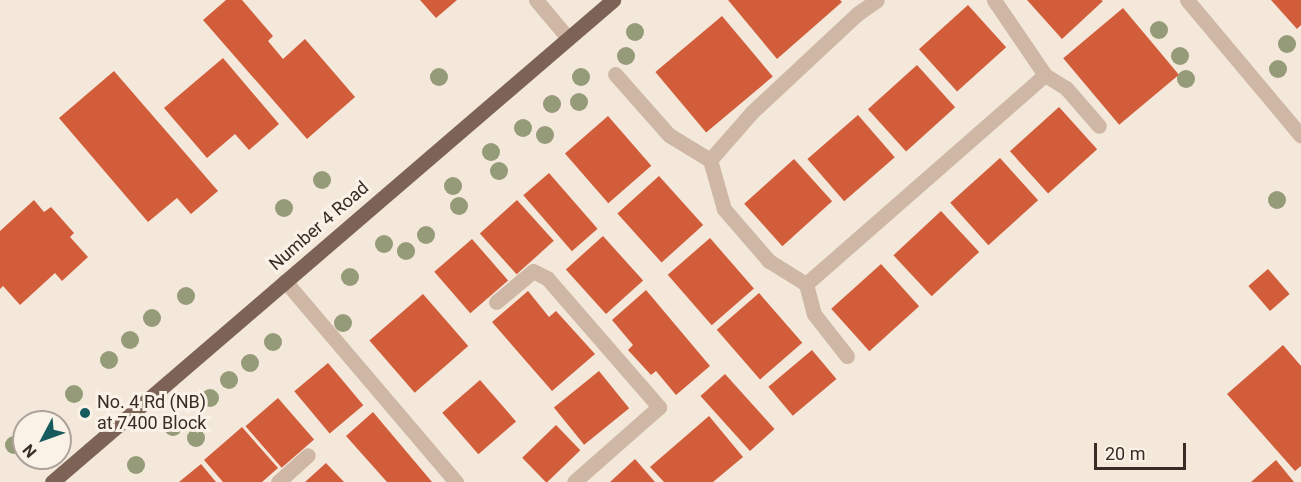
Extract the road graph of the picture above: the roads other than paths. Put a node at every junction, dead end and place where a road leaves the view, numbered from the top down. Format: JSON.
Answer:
{"nodes":[{"id":1,"x":536,"y":0,"type":"edge"},
{"id":2,"x":613,"y":0,"type":"edge"},
{"id":3,"x":877,"y":0,"type":"edge"},
{"id":4,"x":994,"y":0,"type":"edge"},
{"id":5,"x":1187,"y":0,"type":"edge"},
{"id":6,"x":568,"y":38,"type":"junction"},
{"id":7,"x":615,"y":74,"type":"dead end"},
{"id":8,"x":1044,"y":75,"type":"junction"},
{"id":9,"x":1099,"y":126,"type":"dead end"},
{"id":10,"x":1301,"y":136,"type":"edge"},
{"id":11,"x":710,"y":160,"type":"junction"},
{"id":12,"x":285,"y":281,"type":"junction"},
{"id":13,"x":806,"y":284,"type":"junction"},
{"id":14,"x":496,"y":302,"type":"dead end"},
{"id":15,"x":848,"y":356,"type":"dead end"},
{"id":16,"x":308,"y":454,"type":"dead end"},
{"id":17,"x":52,"y":482,"type":"edge"},
{"id":18,"x":278,"y":482,"type":"edge"},
{"id":19,"x":456,"y":482,"type":"edge"},
{"id":20,"x":574,"y":482,"type":"edge"}],
"edges":[{"from":1,"to":6,"type":"street"},
{"from":2,"to":6,"type":"main road","name":"Number 4 Road"},
{"from":3,"to":11,"type":"street"},
{"from":4,"to":8,"type":"street"},
{"from":5,"to":10,"type":"street"},
{"from":6,"to":12,"type":"main road","name":"Number 4 Road"},
{"from":7,"to":11,"type":"street"},
{"from":8,"to":9,"type":"street"},
{"from":8,"to":13,"type":"street"},
{"from":11,"to":13,"type":"street"},
{"from":12,"to":17,"type":"main road","name":"Number 4 Road"},
{"from":12,"to":19,"type":"street"},
{"from":13,"to":15,"type":"street"},
{"from":14,"to":20,"type":"street"},
{"from":16,"to":18,"type":"street"}]}
